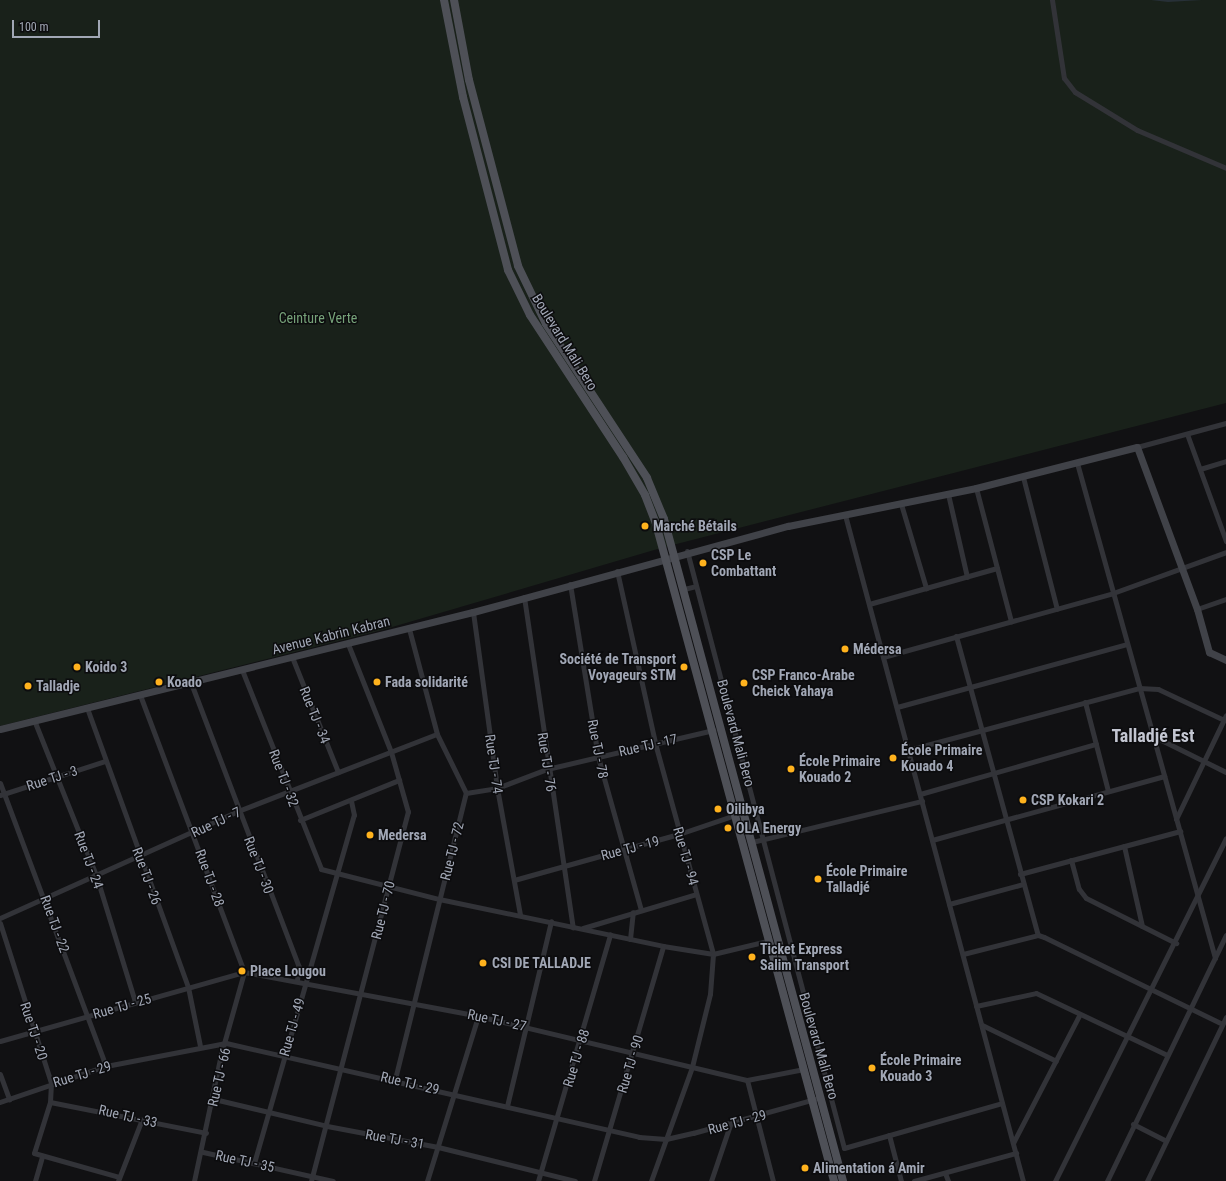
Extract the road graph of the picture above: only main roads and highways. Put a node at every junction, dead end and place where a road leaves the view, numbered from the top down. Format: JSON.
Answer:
{"nodes":[{"id":1,"x":444,"y":0,"type":"edge"},
{"id":2,"x":454,"y":0,"type":"edge"},
{"id":3,"x":666,"y":543,"type":"junction"},
{"id":4,"x":670,"y":555,"type":"junction"},
{"id":5,"x":740,"y":813,"type":"junction"},
{"id":6,"x":834,"y":1181,"type":"edge"},
{"id":7,"x":843,"y":1181,"type":"edge"}],
"edges":[{"from":1,"to":3,"type":"main road","name":"Boulevard Mali Bero"},
{"from":2,"to":3,"type":"main road","name":"Boulevard Mali Bero"},
{"from":3,"to":4,"type":"main road"},
{"from":4,"to":5,"type":"main road","name":"Boulevard Mali Bero"},
{"from":4,"to":5,"type":"main road","name":"Boulevard Mali Bero"},
{"from":5,"to":6,"type":"main road","name":"Boulevard Mali Bero"},
{"from":5,"to":7,"type":"main road","name":"Boulevard Mali Bero"}]}
